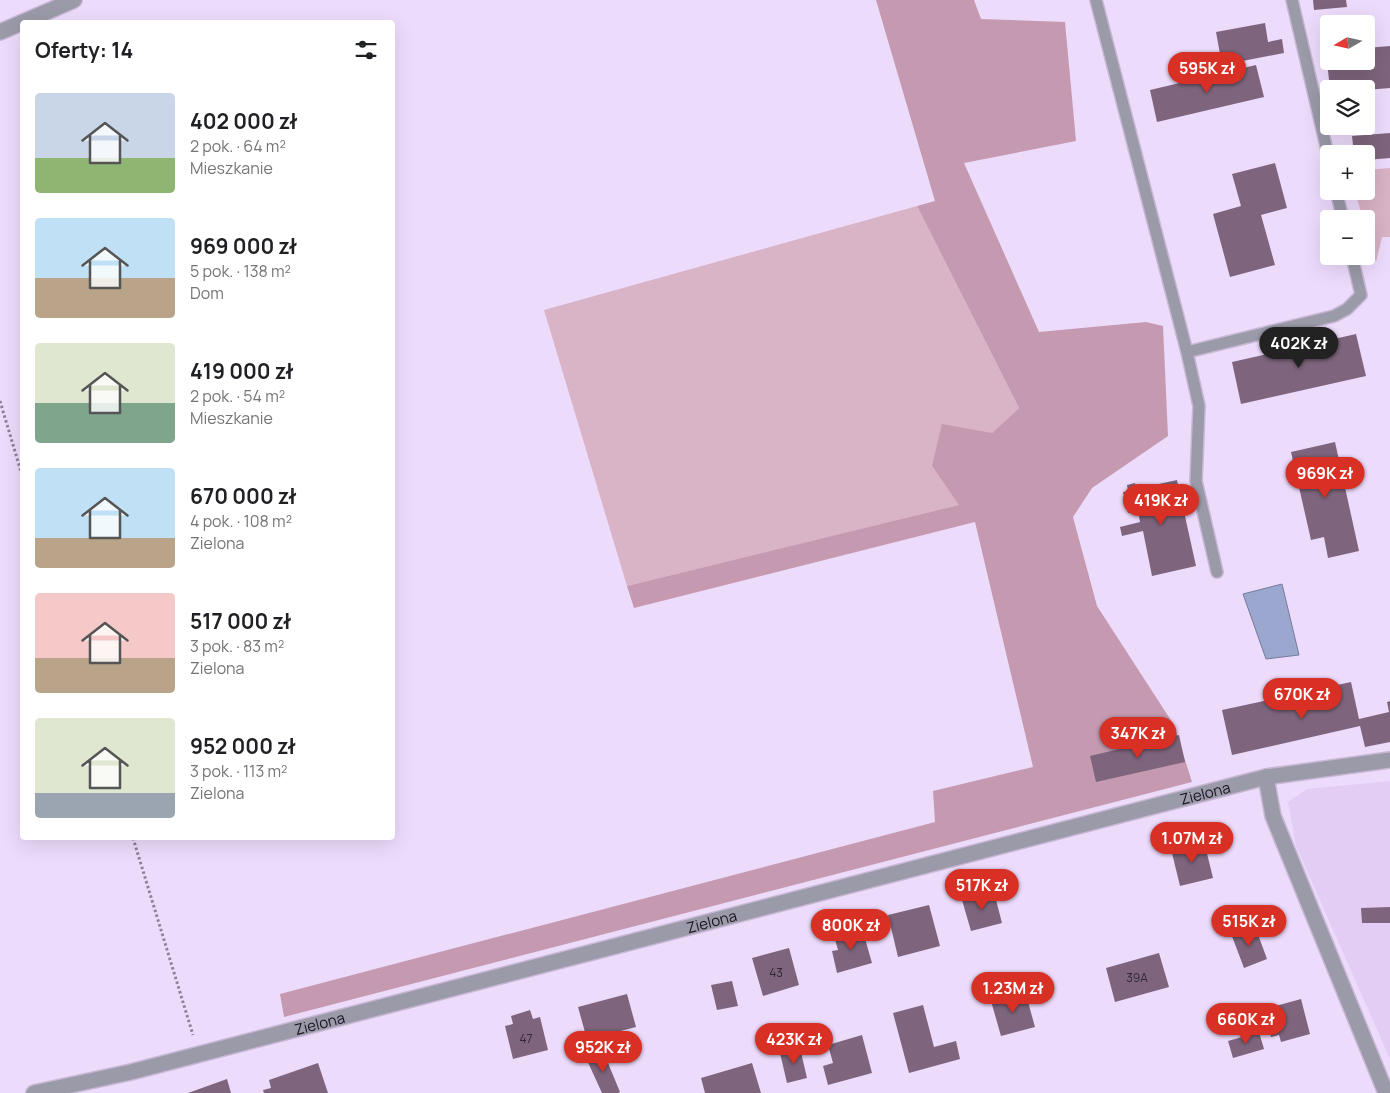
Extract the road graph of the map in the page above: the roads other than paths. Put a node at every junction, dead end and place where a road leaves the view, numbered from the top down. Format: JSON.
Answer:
{"nodes":[{"id":1,"x":74,"y":0,"type":"edge"},
{"id":2,"x":1096,"y":0,"type":"edge"},
{"id":3,"x":1292,"y":0,"type":"edge"},
{"id":4,"x":28,"y":20,"type":"edge"},
{"id":5,"x":20,"y":23,"type":"edge"},
{"id":6,"x":0,"y":32,"type":"edge"},
{"id":7,"x":1326,"y":145,"type":"edge"},
{"id":8,"x":1354,"y":265,"type":"edge"},
{"id":9,"x":1187,"y":352,"type":"junction"},
{"id":10,"x":1217,"y":572,"type":"dead end"},
{"id":11,"x":1390,"y":760,"type":"edge"},
{"id":12,"x":1266,"y":778,"type":"junction"},
{"id":13,"x":34,"y":1093,"type":"edge"},
{"id":14,"x":1386,"y":1093,"type":"edge"}],
"edges":[{"from":1,"to":4,"type":"street"},
{"from":2,"to":9,"type":"lane"},
{"from":3,"to":7,"type":"lane"},
{"from":5,"to":6,"type":"street"},
{"from":8,"to":9,"type":"lane"},
{"from":9,"to":10,"type":"lane"},
{"from":11,"to":12,"type":"street","name":"Zielona"},
{"from":12,"to":13,"type":"street","name":"Zielona"},
{"from":12,"to":14,"type":"street"}]}
